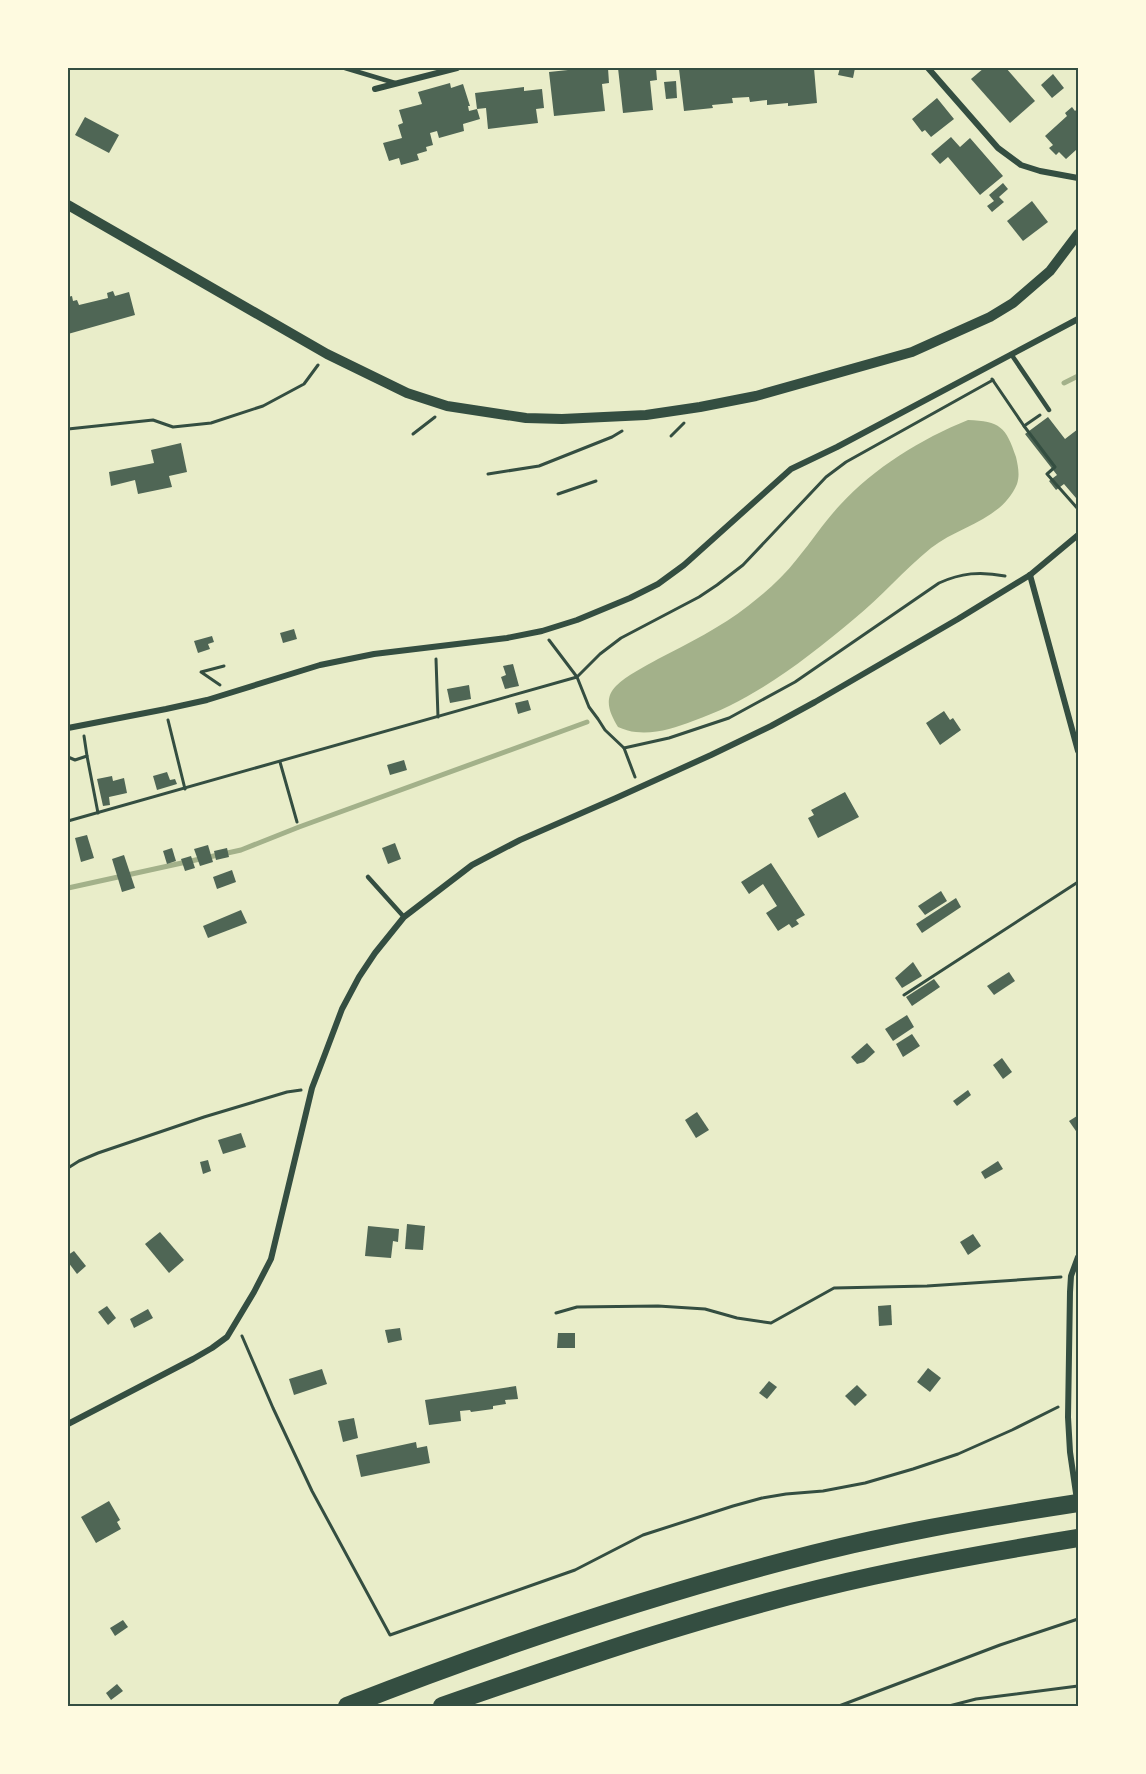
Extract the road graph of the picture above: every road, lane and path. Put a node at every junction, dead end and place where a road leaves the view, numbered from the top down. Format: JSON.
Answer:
{"nodes":[{"id":1,"x":345,"y":68,"type":"edge"},
{"id":2,"x":457,"y":68,"type":"edge"},
{"id":3,"x":928,"y":68,"type":"edge"},
{"id":4,"x":398,"y":83,"type":"junction"},
{"id":5,"x":375,"y":89,"type":"dead end"},
{"id":6,"x":1078,"y":178,"type":"edge"},
{"id":7,"x":68,"y":205,"type":"edge"},
{"id":8,"x":1078,"y":234,"type":"edge"},
{"id":9,"x":1078,"y":319,"type":"edge"},
{"id":10,"x":327,"y":354,"type":"junction"},
{"id":11,"x":1011,"y":354,"type":"junction"},
{"id":12,"x":447,"y":406,"type":"junction"},
{"id":13,"x":1049,"y":410,"type":"dead end"},
{"id":14,"x":1035,"y":418,"type":"dead end"},
{"id":15,"x":1024,"y":426,"type":"junction"},
{"id":16,"x":68,"y":429,"type":"edge"},
{"id":17,"x":413,"y":434,"type":"dead end"},
{"id":18,"x":612,"y":437,"type":"dead end"},
{"id":19,"x":488,"y":474,"type":"dead end"},
{"id":20,"x":596,"y":481,"type":"dead end"},
{"id":21,"x":558,"y":494,"type":"dead end"},
{"id":22,"x":1078,"y":510,"type":"edge"},
{"id":23,"x":1078,"y":535,"type":"edge"},
{"id":24,"x":1030,"y":575,"type":"junction"},
{"id":25,"x":1005,"y":576,"type":"dead end"},
{"id":26,"x":542,"y":631,"type":"junction"},
{"id":27,"x":435,"y":646,"type":"junction"},
{"id":28,"x":224,"y":666,"type":"dead end"},
{"id":29,"x":577,"y":678,"type":"junction"},
{"id":30,"x":231,"y":693,"type":"junction"},
{"id":31,"x":166,"y":709,"type":"junction"},
{"id":32,"x":438,"y":717,"type":"junction"},
{"id":33,"x":83,"y":726,"type":"junction"},
{"id":34,"x":68,"y":728,"type":"edge"},
{"id":35,"x":624,"y":748,"type":"junction"},
{"id":36,"x":1078,"y":751,"type":"edge"},
{"id":37,"x":87,"y":756,"type":"junction"},
{"id":38,"x":68,"y":757,"type":"edge"},
{"id":39,"x":280,"y":762,"type":"junction"},
{"id":40,"x":639,"y":788,"type":"junction"},
{"id":41,"x":185,"y":789,"type":"junction"},
{"id":42,"x":98,"y":813,"type":"junction"},
{"id":43,"x":68,"y":821,"type":"edge"},
{"id":44,"x":297,"y":822,"type":"dead end"},
{"id":45,"x":368,"y":877,"type":"dead end"},
{"id":46,"x":1078,"y":882,"type":"edge"},
{"id":47,"x":404,"y":917,"type":"junction"},
{"id":48,"x":904,"y":995,"type":"dead end"},
{"id":49,"x":312,"y":1088,"type":"junction"},
{"id":50,"x":68,"y":1168,"type":"edge"},
{"id":51,"x":1078,"y":1257,"type":"edge"},
{"id":52,"x":1071,"y":1276,"type":"junction"},
{"id":53,"x":556,"y":1313,"type":"dead end"},
{"id":54,"x":236,"y":1322,"type":"junction"},
{"id":55,"x":1069,"y":1399,"type":"junction"},
{"id":56,"x":68,"y":1424,"type":"edge"},
{"id":57,"x":1078,"y":1503,"type":"edge"},
{"id":58,"x":1078,"y":1511,"type":"edge"},
{"id":59,"x":1078,"y":1538,"type":"edge"},
{"id":60,"x":1078,"y":1619,"type":"edge"},
{"id":61,"x":1078,"y":1686,"type":"edge"},
{"id":62,"x":347,"y":1707,"type":"edge"},
{"id":63,"x":442,"y":1707,"type":"edge"},
{"id":64,"x":839,"y":1707,"type":"edge"},
{"id":65,"x":949,"y":1707,"type":"edge"}],
"edges":[{"from":1,"to":4,"type":"lane"},
{"from":2,"to":4,"type":"street"},
{"from":3,"to":6,"type":"street"},
{"from":4,"to":5,"type":"street"},
{"from":7,"to":10,"type":"street"},
{"from":8,"to":12,"type":"street"},
{"from":9,"to":11,"type":"street"},
{"from":10,"to":12,"type":"street"},
{"from":10,"to":16,"type":"path"},
{"from":11,"to":13,"type":"lane"},
{"from":11,"to":26,"type":"street"},
{"from":12,"to":17,"type":"path"},
{"from":14,"to":15,"type":"path"},
{"from":15,"to":22,"type":"path"},
{"from":15,"to":29,"type":"path"},
{"from":18,"to":19,"type":"path"},
{"from":20,"to":21,"type":"path"},
{"from":23,"to":24,"type":"street"},
{"from":24,"to":36,"type":"street"},
{"from":24,"to":40,"type":"street"},
{"from":25,"to":35,"type":"path"},
{"from":26,"to":27,"type":"street"},
{"from":26,"to":29,"type":"path"},
{"from":27,"to":30,"type":"street"},
{"from":27,"to":32,"type":"path"},
{"from":28,"to":30,"type":"path"},
{"from":29,"to":32,"type":"path"},
{"from":29,"to":35,"type":"path"},
{"from":30,"to":31,"type":"street"},
{"from":31,"to":33,"type":"street"},
{"from":31,"to":41,"type":"path"},
{"from":32,"to":39,"type":"path"},
{"from":33,"to":34,"type":"street"},
{"from":33,"to":37,"type":"path"},
{"from":35,"to":40,"type":"path"},
{"from":37,"to":38,"type":"path"},
{"from":37,"to":42,"type":"path"},
{"from":39,"to":41,"type":"path"},
{"from":39,"to":44,"type":"path"},
{"from":40,"to":47,"type":"street"},
{"from":41,"to":42,"type":"path"},
{"from":42,"to":43,"type":"path"},
{"from":45,"to":47,"type":"lane"},
{"from":46,"to":48,"type":"path"},
{"from":47,"to":49,"type":"street"},
{"from":49,"to":50,"type":"path"},
{"from":49,"to":54,"type":"street"},
{"from":51,"to":52,"type":"street"},
{"from":52,"to":53,"type":"path"},
{"from":52,"to":55,"type":"street"},
{"from":54,"to":55,"type":"path"},
{"from":54,"to":56,"type":"street"},
{"from":55,"to":58,"type":"street"},
{"from":57,"to":62,"type":"highway"},
{"from":59,"to":63,"type":"highway"},
{"from":60,"to":64,"type":"path"},
{"from":61,"to":65,"type":"path"}]}
